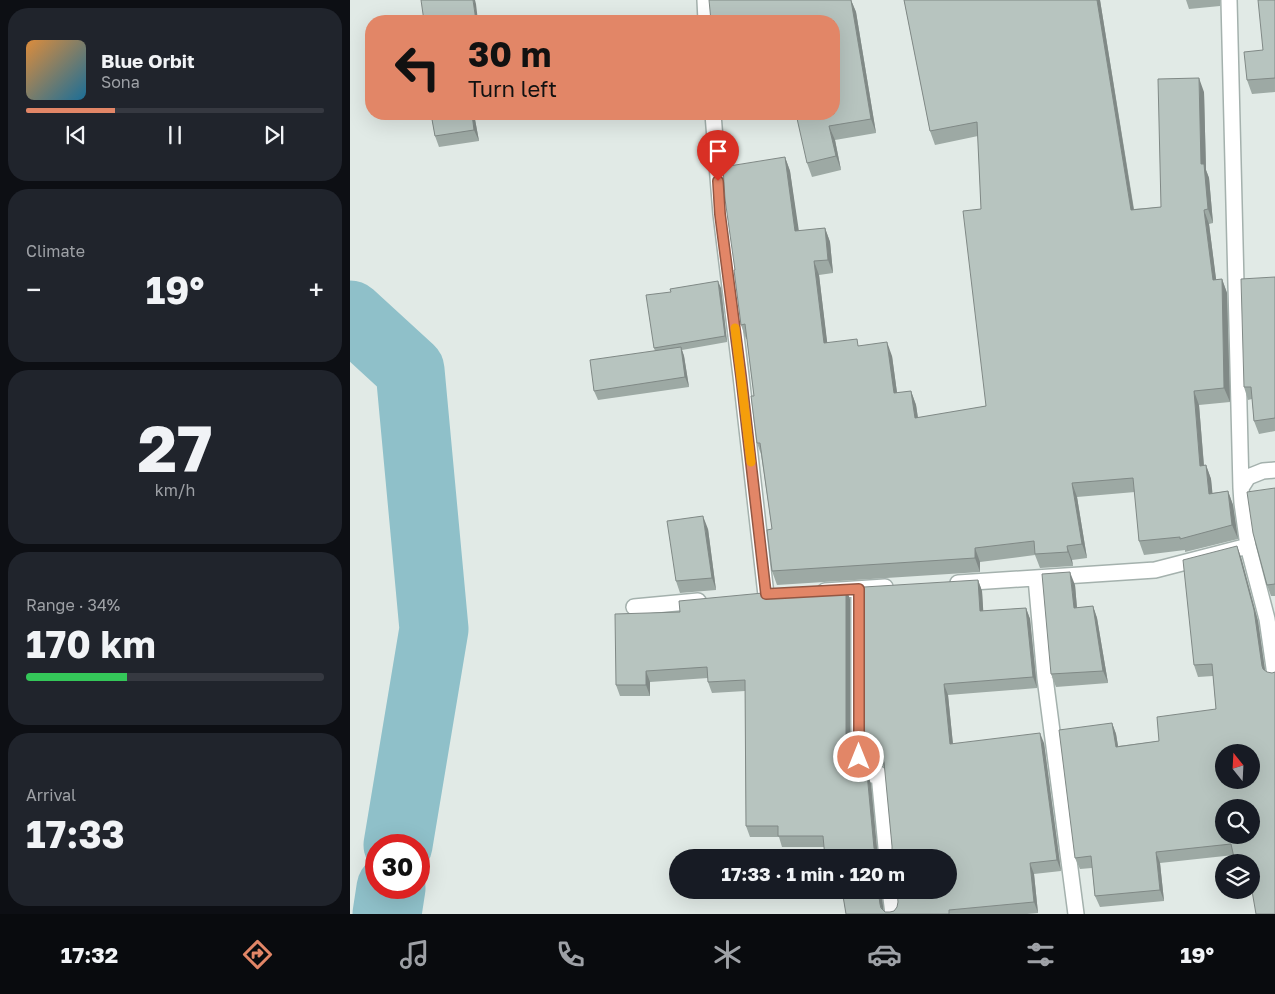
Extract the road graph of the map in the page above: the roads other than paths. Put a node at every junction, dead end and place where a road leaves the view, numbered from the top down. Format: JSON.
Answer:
{"nodes":[{"id":1,"x":704,"y":0,"type":"edge"},
{"id":2,"x":1229,"y":0,"type":"edge"},
{"id":3,"x":705,"y":15,"type":"edge"},
{"id":4,"x":713,"y":120,"type":"edge"},
{"id":5,"x":1275,"y":470,"type":"edge"},
{"id":6,"x":1241,"y":488,"type":"junction"},
{"id":7,"x":1248,"y":546,"type":"junction"},
{"id":8,"x":1036,"y":578,"type":"junction"},
{"id":9,"x":947,"y":584,"type":"edge"},
{"id":10,"x":898,"y":586,"type":"edge"},
{"id":11,"x":859,"y":589,"type":"junction"},
{"id":12,"x":812,"y":592,"type":"edge"},
{"id":13,"x":784,"y":593,"type":"edge"},
{"id":14,"x":709,"y":600,"type":"edge"},
{"id":15,"x":634,"y":607,"type":"dead end"},
{"id":16,"x":1275,"y":675,"type":"edge"},
{"id":17,"x":886,"y":849,"type":"edge"},
{"id":18,"x":891,"y":899,"type":"edge"},
{"id":19,"x":893,"y":914,"type":"edge"},
{"id":20,"x":1076,"y":914,"type":"edge"}],
"edges":[{"from":1,"to":3,"type":"street"},
{"from":2,"to":6,"type":"street"},
{"from":4,"to":13,"type":"street"},
{"from":5,"to":6,"type":"street"},
{"from":6,"to":7,"type":"street"},
{"from":7,"to":8,"type":"street"},
{"from":7,"to":16,"type":"street"},
{"from":8,"to":9,"type":"street"},
{"from":8,"to":20,"type":"street"},
{"from":10,"to":11,"type":"street"},
{"from":11,"to":12,"type":"street"},
{"from":11,"to":17,"type":"street"},
{"from":14,"to":15,"type":"street"},
{"from":18,"to":19,"type":"street"}]}
